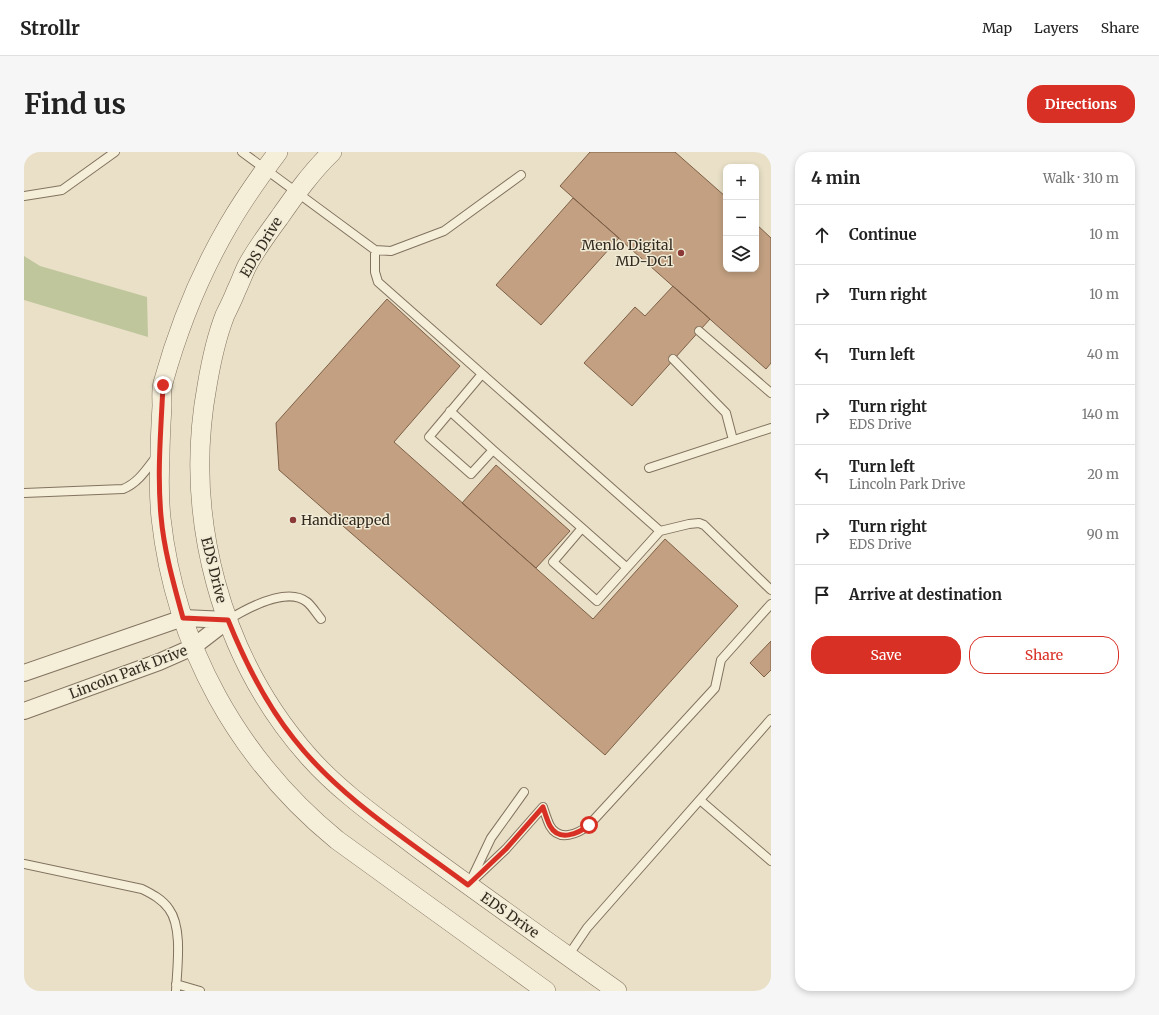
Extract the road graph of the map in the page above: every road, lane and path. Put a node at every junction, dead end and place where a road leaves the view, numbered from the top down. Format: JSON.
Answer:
{"nodes":[{"id":1,"x":115,"y":152,"type":"edge"},
{"id":2,"x":242,"y":152,"type":"edge"},
{"id":3,"x":278,"y":152,"type":"edge"},
{"id":4,"x":332,"y":152,"type":"edge"},
{"id":5,"x":265,"y":169,"type":"junction"},
{"id":6,"x":521,"y":175,"type":"dead end"},
{"id":7,"x":296,"y":193,"type":"junction"},
{"id":8,"x":24,"y":196,"type":"edge"},
{"id":9,"x":375,"y":250,"type":"junction"},
{"id":10,"x":699,"y":331,"type":"dead end"},
{"id":11,"x":674,"y":359,"type":"dead end"},
{"id":12,"x":482,"y":374,"type":"junction"},
{"id":13,"x":771,"y":394,"type":"edge"},
{"id":14,"x":450,"y":411,"type":"junction"},
{"id":15,"x":771,"y":428,"type":"edge"},
{"id":16,"x":733,"y":440,"type":"junction"},
{"id":17,"x":493,"y":450,"type":"junction"},
{"id":18,"x":160,"y":452,"type":"junction"},
{"id":19,"x":649,"y":468,"type":"dead end"},
{"id":20,"x":24,"y":493,"type":"edge"},
{"id":21,"x":582,"y":528,"type":"junction"},
{"id":22,"x":660,"y":532,"type":"junction"},
{"id":23,"x":626,"y":567,"type":"junction"},
{"id":24,"x":771,"y":590,"type":"edge"},
{"id":25,"x":771,"y":604,"type":"edge"},
{"id":26,"x":183,"y":618,"type":"junction"},
{"id":27,"x":321,"y":619,"type":"dead end"},
{"id":28,"x":228,"y":620,"type":"junction"},
{"id":29,"x":193,"y":646,"type":"junction"},
{"id":30,"x":24,"y":673,"type":"edge"},
{"id":31,"x":24,"y":711,"type":"edge"},
{"id":32,"x":771,"y":719,"type":"edge"},
{"id":33,"x":524,"y":792,"type":"dead end"},
{"id":34,"x":700,"y":800,"type":"junction"},
{"id":35,"x":771,"y":861,"type":"edge"},
{"id":36,"x":24,"y":864,"type":"edge"},
{"id":37,"x":468,"y":885,"type":"junction"},
{"id":38,"x":568,"y":956,"type":"junction"},
{"id":39,"x":176,"y":987,"type":"edge"},
{"id":40,"x":200,"y":991,"type":"edge"},
{"id":41,"x":546,"y":991,"type":"edge"},
{"id":42,"x":617,"y":991,"type":"edge"}],
"edges":[{"from":1,"to":8,"type":"lane"},
{"from":2,"to":5,"type":"lane"},
{"from":3,"to":5,"type":"street"},
{"from":4,"to":7,"type":"street","name":"EDS Drive"},
{"from":5,"to":7,"type":"lane"},
{"from":5,"to":18,"type":"street"},
{"from":6,"to":9,"type":"lane"},
{"from":7,"to":9,"type":"lane"},
{"from":7,"to":28,"type":"street","name":"EDS Drive"},
{"from":9,"to":12,"type":"lane"},
{"from":10,"to":13,"type":"lane"},
{"from":11,"to":16,"type":"lane"},
{"from":12,"to":14,"type":"lane"},
{"from":12,"to":22,"type":"lane"},
{"from":14,"to":17,"type":"lane"},
{"from":14,"to":17,"type":"lane"},
{"from":15,"to":16,"type":"lane"},
{"from":16,"to":19,"type":"lane"},
{"from":17,"to":21,"type":"lane"},
{"from":18,"to":20,"type":"lane"},
{"from":18,"to":26,"type":"street"},
{"from":21,"to":23,"type":"lane"},
{"from":21,"to":23,"type":"lane"},
{"from":22,"to":23,"type":"lane"},
{"from":22,"to":24,"type":"lane"},
{"from":25,"to":37,"type":"lane"},
{"from":26,"to":28,"type":"street"},
{"from":26,"to":29,"type":"street"},
{"from":26,"to":30,"type":"street"},
{"from":27,"to":28,"type":"lane"},
{"from":28,"to":29,"type":"street","name":"Lincoln Park Drive"},
{"from":28,"to":37,"type":"street","name":"EDS Drive"},
{"from":29,"to":31,"type":"street","name":"Lincoln Park Drive"},
{"from":29,"to":41,"type":"street"},
{"from":32,"to":34,"type":"lane"},
{"from":33,"to":37,"type":"lane"},
{"from":34,"to":35,"type":"lane"},
{"from":34,"to":38,"type":"lane"},
{"from":36,"to":39,"type":"lane"},
{"from":37,"to":38,"type":"street","name":"EDS Drive"},
{"from":38,"to":42,"type":"street","name":"EDS Drive"},
{"from":39,"to":40,"type":"lane"}]}
